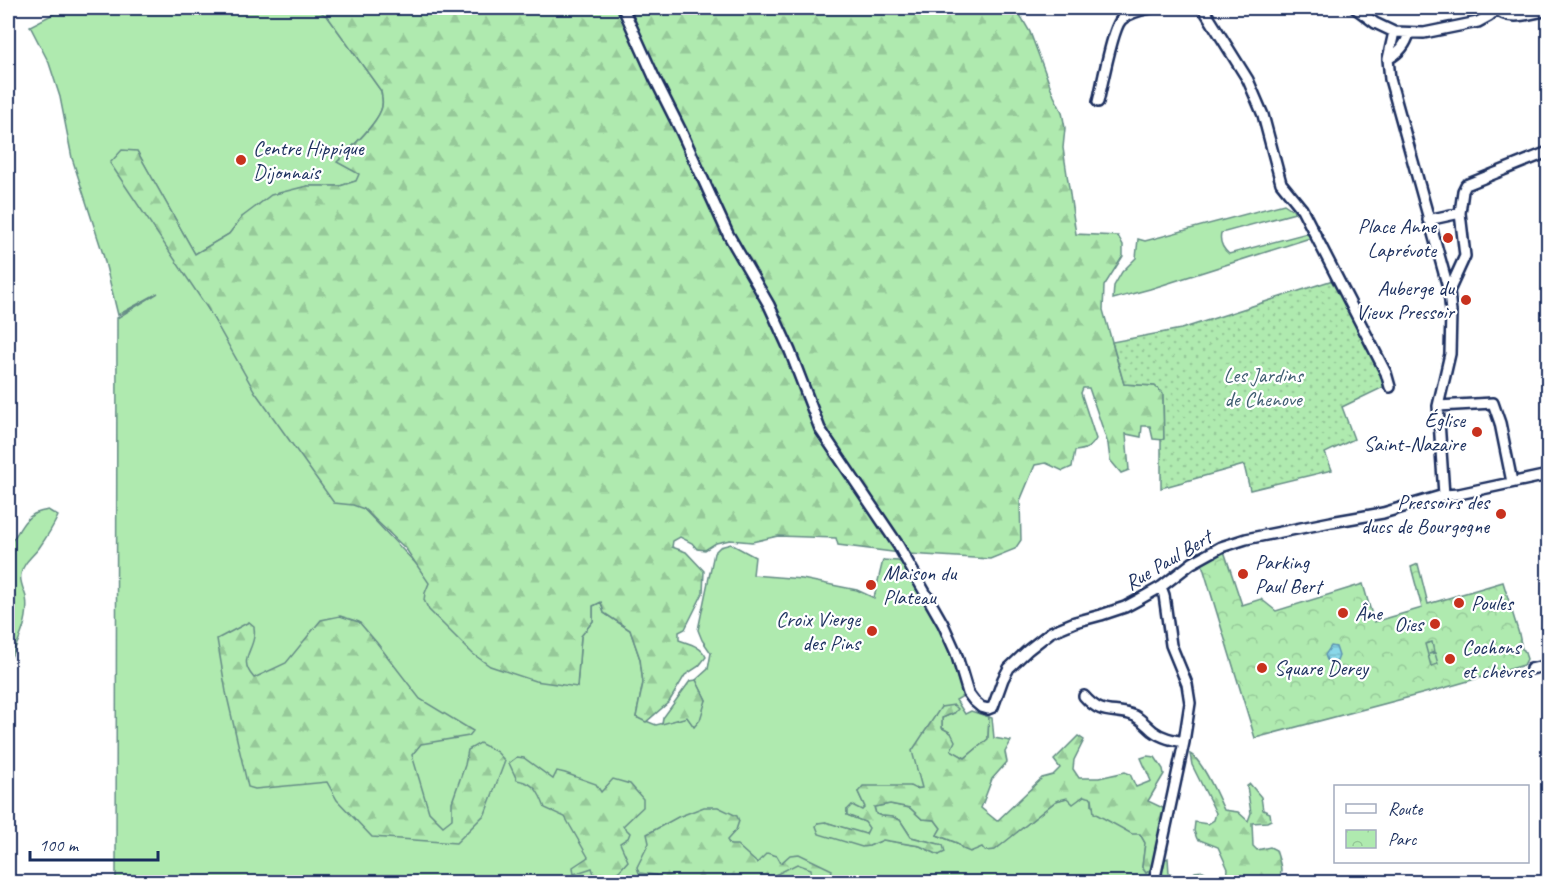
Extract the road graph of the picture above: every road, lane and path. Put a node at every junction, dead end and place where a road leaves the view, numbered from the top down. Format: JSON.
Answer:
{"nodes":[{"id":1,"x":623,"y":8,"type":"edge"},
{"id":2,"x":1151,"y":8,"type":"edge"},
{"id":3,"x":1203,"y":8,"type":"edge"},
{"id":4,"x":1355,"y":8,"type":"edge"},
{"id":5,"x":1497,"y":8,"type":"edge"},
{"id":6,"x":1546,"y":9,"type":"edge"},
{"id":7,"x":1394,"y":32,"type":"junction"},
{"id":8,"x":1409,"y":33,"type":"junction"},
{"id":9,"x":1388,"y":59,"type":"junction"},
{"id":10,"x":1098,"y":102,"type":"dead end"},
{"id":11,"x":1548,"y":152,"type":"edge"},
{"id":12,"x":1460,"y":213,"type":"junction"},
{"id":13,"x":1428,"y":220,"type":"junction"},
{"id":14,"x":1449,"y":291,"type":"junction"},
{"id":15,"x":1390,"y":387,"type":"dead end"},
{"id":16,"x":1438,"y":406,"type":"junction"},
{"id":17,"x":1548,"y":475,"type":"edge"},
{"id":18,"x":1512,"y":482,"type":"junction"},
{"id":19,"x":1444,"y":495,"type":"junction"},
{"id":20,"x":1161,"y":587,"type":"junction"},
{"id":21,"x":1548,"y":665,"type":"edge"},
{"id":22,"x":1531,"y":669,"type":"dead end"},
{"id":23,"x":1084,"y":696,"type":"dead end"},
{"id":24,"x":1184,"y":742,"type":"junction"},
{"id":25,"x":1154,"y":882,"type":"edge"}],
"edges":[{"from":1,"to":20,"type":"street","name":"Rue Paul Bert"},
{"from":2,"to":10,"type":"street"},
{"from":3,"to":15,"type":"street"},
{"from":4,"to":7,"type":"street"},
{"from":5,"to":6,"type":"street"},
{"from":5,"to":8,"type":"street"},
{"from":7,"to":8,"type":"street"},
{"from":7,"to":9,"type":"street"},
{"from":8,"to":9,"type":"street"},
{"from":9,"to":13,"type":"street"},
{"from":11,"to":12,"type":"street"},
{"from":12,"to":13,"type":"street"},
{"from":12,"to":14,"type":"street"},
{"from":13,"to":14,"type":"street"},
{"from":14,"to":16,"type":"street"},
{"from":16,"to":18,"type":"street"},
{"from":16,"to":19,"type":"street"},
{"from":17,"to":18,"type":"street","name":"Rue Paul Bert"},
{"from":18,"to":19,"type":"street","name":"Rue Paul Bert"},
{"from":19,"to":20,"type":"street","name":"Rue Paul Bert"},
{"from":20,"to":24,"type":"street"},
{"from":21,"to":22,"type":"street"},
{"from":23,"to":24,"type":"street"},
{"from":24,"to":25,"type":"street"}]}
